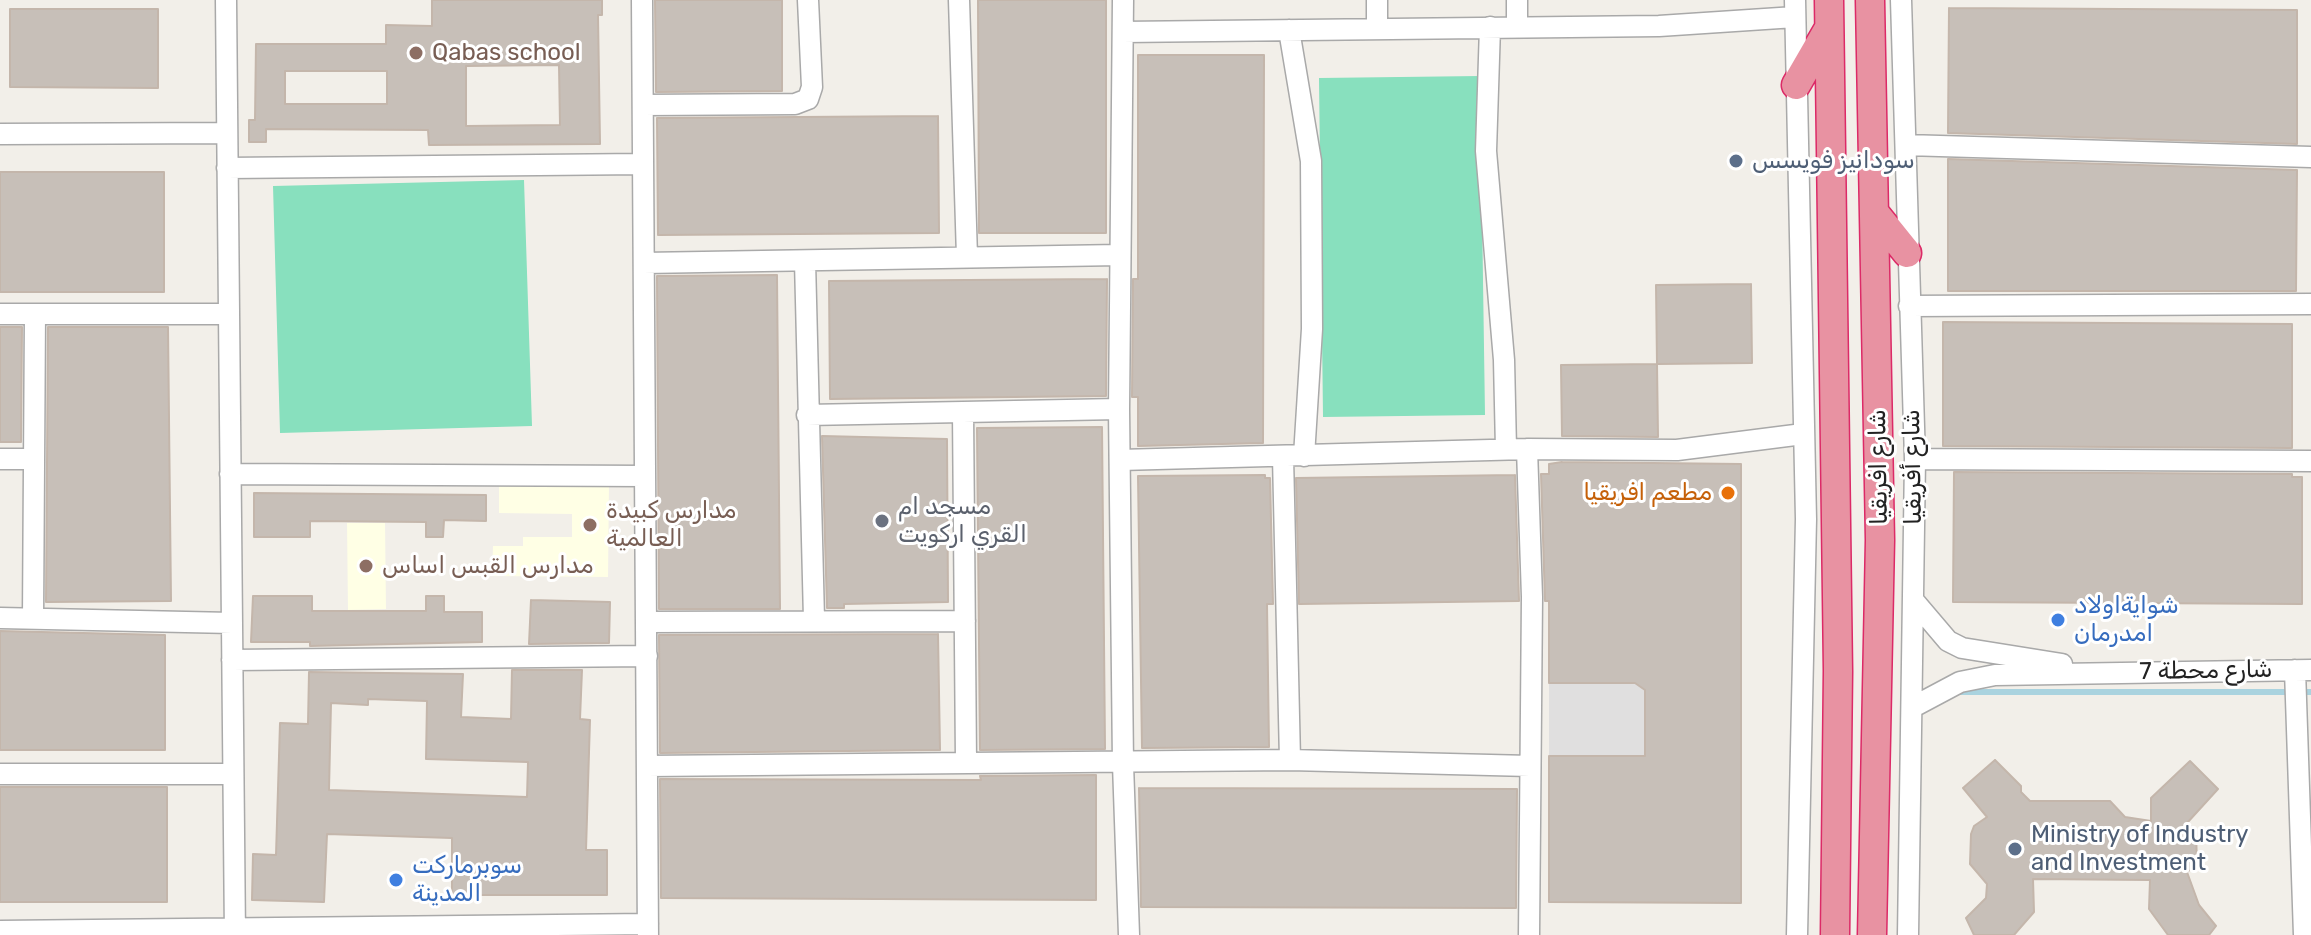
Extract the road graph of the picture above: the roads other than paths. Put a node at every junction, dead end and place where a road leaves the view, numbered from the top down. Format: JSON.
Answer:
{"nodes":[{"id":1,"x":226,"y":0,"type":"edge"},
{"id":2,"x":642,"y":0,"type":"edge"},
{"id":3,"x":808,"y":0,"type":"edge"},
{"id":4,"x":959,"y":0,"type":"edge"},
{"id":5,"x":1123,"y":0,"type":"edge"},
{"id":6,"x":1377,"y":0,"type":"edge"},
{"id":7,"x":1517,"y":0,"type":"edge"},
{"id":8,"x":1870,"y":0,"type":"edge"},
{"id":9,"x":1901,"y":0,"type":"edge"},
{"id":10,"x":1795,"y":8,"type":"edge"},
{"id":11,"x":1829,"y":14,"type":"edge"},
{"id":12,"x":1490,"y":27,"type":"junction"},
{"id":13,"x":1517,"y":27,"type":"junction"},
{"id":14,"x":1377,"y":29,"type":"junction"},
{"id":15,"x":1289,"y":30,"type":"junction"},
{"id":16,"x":1123,"y":32,"type":"junction"},
{"id":17,"x":1796,"y":85,"type":"junction"},
{"id":18,"x":643,"y":105,"type":"junction"},
{"id":19,"x":227,"y":133,"type":"junction"},
{"id":20,"x":0,"y":134,"type":"edge"},
{"id":21,"x":1906,"y":145,"type":"junction"},
{"id":22,"x":2311,"y":157,"type":"edge"},
{"id":23,"x":642,"y":164,"type":"junction"},
{"id":24,"x":227,"y":168,"type":"junction"},
{"id":25,"x":1874,"y":212,"type":"junction"},
{"id":26,"x":1907,"y":253,"type":"junction"},
{"id":27,"x":1119,"y":255,"type":"junction"},
{"id":28,"x":967,"y":257,"type":"junction"},
{"id":29,"x":805,"y":261,"type":"junction"},
{"id":30,"x":644,"y":263,"type":"junction"},
{"id":31,"x":2311,"y":304,"type":"edge"},
{"id":32,"x":1909,"y":306,"type":"junction"},
{"id":33,"x":0,"y":314,"type":"edge"},
{"id":34,"x":35,"y":314,"type":"junction"},
{"id":35,"x":229,"y":314,"type":"junction"},
{"id":36,"x":1119,"y":409,"type":"junction"},
{"id":37,"x":963,"y":412,"type":"junction"},
{"id":38,"x":807,"y":415,"type":"junction"},
{"id":39,"x":1803,"y":434,"type":"junction"},
{"id":40,"x":1516,"y":449,"type":"junction"},
{"id":41,"x":1304,"y":456,"type":"junction"},
{"id":42,"x":1283,"y":457,"type":"junction"},
{"id":43,"x":0,"y":459,"type":"edge"},
{"id":44,"x":34,"y":459,"type":"junction"},
{"id":45,"x":1915,"y":459,"type":"junction"},
{"id":46,"x":1120,"y":460,"type":"junction"},
{"id":47,"x":2311,"y":461,"type":"edge"},
{"id":48,"x":230,"y":474,"type":"junction"},
{"id":49,"x":645,"y":476,"type":"junction"},
{"id":50,"x":1914,"y":601,"type":"junction"},
{"id":51,"x":0,"y":618,"type":"edge"},
{"id":52,"x":33,"y":618,"type":"junction"},
{"id":53,"x":814,"y":619,"type":"junction"},
{"id":54,"x":965,"y":621,"type":"junction"},
{"id":55,"x":646,"y":622,"type":"junction"},
{"id":56,"x":232,"y":623,"type":"junction"},
{"id":57,"x":647,"y":656,"type":"junction"},
{"id":58,"x":232,"y":660,"type":"junction"},
{"id":59,"x":2303,"y":670,"type":"edge"},
{"id":60,"x":2101,"y":673,"type":"junction"},
{"id":61,"x":1913,"y":707,"type":"junction"},
{"id":62,"x":1290,"y":760,"type":"junction"},
{"id":63,"x":966,"y":762,"type":"junction"},
{"id":64,"x":1123,"y":764,"type":"junction"},
{"id":65,"x":647,"y":766,"type":"junction"},
{"id":66,"x":1530,"y":766,"type":"junction"},
{"id":67,"x":0,"y":774,"type":"edge"},
{"id":68,"x":233,"y":774,"type":"junction"},
{"id":69,"x":1798,"y":898,"type":"junction"},
{"id":70,"x":648,"y":929,"type":"edge"},
{"id":71,"x":0,"y":931,"type":"edge"},
{"id":72,"x":235,"y":932,"type":"edge"},
{"id":73,"x":1129,"y":935,"type":"edge"},
{"id":74,"x":1529,"y":935,"type":"edge"},
{"id":75,"x":1781,"y":935,"type":"edge"},
{"id":76,"x":1797,"y":935,"type":"edge"},
{"id":77,"x":1835,"y":935,"type":"edge"},
{"id":78,"x":1872,"y":935,"type":"edge"},
{"id":79,"x":1908,"y":935,"type":"edge"},
{"id":80,"x":2304,"y":935,"type":"edge"}],
"edges":[{"from":1,"to":19,"type":"street"},
{"from":2,"to":18,"type":"street"},
{"from":3,"to":18,"type":"street"},
{"from":4,"to":28,"type":"street"},
{"from":5,"to":16,"type":"street"},
{"from":6,"to":14,"type":"street"},
{"from":7,"to":13,"type":"street"},
{"from":8,"to":25,"type":"highway","name":"شارع افريقيا"},
{"from":9,"to":21,"type":"street","name":"شارع أفريقيا"},
{"from":10,"to":13,"type":"street"},
{"from":10,"to":17,"type":"street"},
{"from":11,"to":17,"type":"highway"},
{"from":11,"to":77,"type":"highway","name":"شارع افريقيا"},
{"from":12,"to":13,"type":"street"},
{"from":12,"to":14,"type":"street"},
{"from":12,"to":40,"type":"street"},
{"from":14,"to":15,"type":"street"},
{"from":15,"to":16,"type":"street"},
{"from":15,"to":41,"type":"street"},
{"from":16,"to":27,"type":"street"},
{"from":17,"to":39,"type":"street"},
{"from":18,"to":23,"type":"street"},
{"from":19,"to":20,"type":"street"},
{"from":19,"to":24,"type":"street"},
{"from":21,"to":22,"type":"street"},
{"from":21,"to":26,"type":"street","name":"شارع أفريقيا"},
{"from":23,"to":24,"type":"street"},
{"from":23,"to":30,"type":"street"},
{"from":24,"to":35,"type":"street"},
{"from":25,"to":26,"type":"highway"},
{"from":25,"to":78,"type":"highway","name":"شارع افريقيا"},
{"from":26,"to":32,"type":"street","name":"شارع أفريقيا"},
{"from":27,"to":28,"type":"street"},
{"from":27,"to":36,"type":"street"},
{"from":28,"to":29,"type":"street"},
{"from":29,"to":30,"type":"street"},
{"from":29,"to":38,"type":"street"},
{"from":30,"to":49,"type":"street"},
{"from":31,"to":32,"type":"street"},
{"from":32,"to":45,"type":"street","name":"شارع أفريقيا"},
{"from":33,"to":34,"type":"street"},
{"from":34,"to":35,"type":"street"},
{"from":34,"to":44,"type":"street"},
{"from":35,"to":48,"type":"street"},
{"from":36,"to":37,"type":"street"},
{"from":36,"to":46,"type":"street"},
{"from":37,"to":38,"type":"street"},
{"from":37,"to":54,"type":"street"},
{"from":38,"to":53,"type":"street"},
{"from":39,"to":40,"type":"street"},
{"from":39,"to":69,"type":"street"},
{"from":40,"to":41,"type":"street"},
{"from":40,"to":66,"type":"street"},
{"from":41,"to":42,"type":"street"},
{"from":42,"to":46,"type":"street"},
{"from":42,"to":62,"type":"street"},
{"from":43,"to":44,"type":"street"},
{"from":44,"to":52,"type":"street"},
{"from":45,"to":47,"type":"street"},
{"from":45,"to":50,"type":"street","name":"شارع أفريقيا"},
{"from":46,"to":64,"type":"street"},
{"from":48,"to":49,"type":"street"},
{"from":48,"to":56,"type":"street"},
{"from":49,"to":55,"type":"street"},
{"from":50,"to":60,"type":"street"},
{"from":50,"to":61,"type":"street","name":"شارع أفريقيا"},
{"from":51,"to":52,"type":"street"},
{"from":52,"to":56,"type":"street"},
{"from":53,"to":54,"type":"street"},
{"from":53,"to":55,"type":"street"},
{"from":54,"to":63,"type":"street"},
{"from":55,"to":57,"type":"street"},
{"from":56,"to":58,"type":"street"},
{"from":57,"to":58,"type":"street"},
{"from":57,"to":65,"type":"street"},
{"from":58,"to":68,"type":"street"},
{"from":59,"to":60,"type":"street","name":"شارع محطة 7"},
{"from":59,"to":80,"type":"street"},
{"from":60,"to":61,"type":"street"},
{"from":61,"to":79,"type":"street","name":"شارع أفريقيا"},
{"from":62,"to":64,"type":"street"},
{"from":62,"to":66,"type":"street"},
{"from":63,"to":64,"type":"street"},
{"from":63,"to":65,"type":"street"},
{"from":64,"to":73,"type":"street"},
{"from":65,"to":70,"type":"street"},
{"from":66,"to":74,"type":"street"},
{"from":67,"to":68,"type":"street"},
{"from":68,"to":72,"type":"street"},
{"from":69,"to":75,"type":"street"},
{"from":69,"to":76,"type":"street"},
{"from":70,"to":72,"type":"street"},
{"from":71,"to":72,"type":"street"}]}
